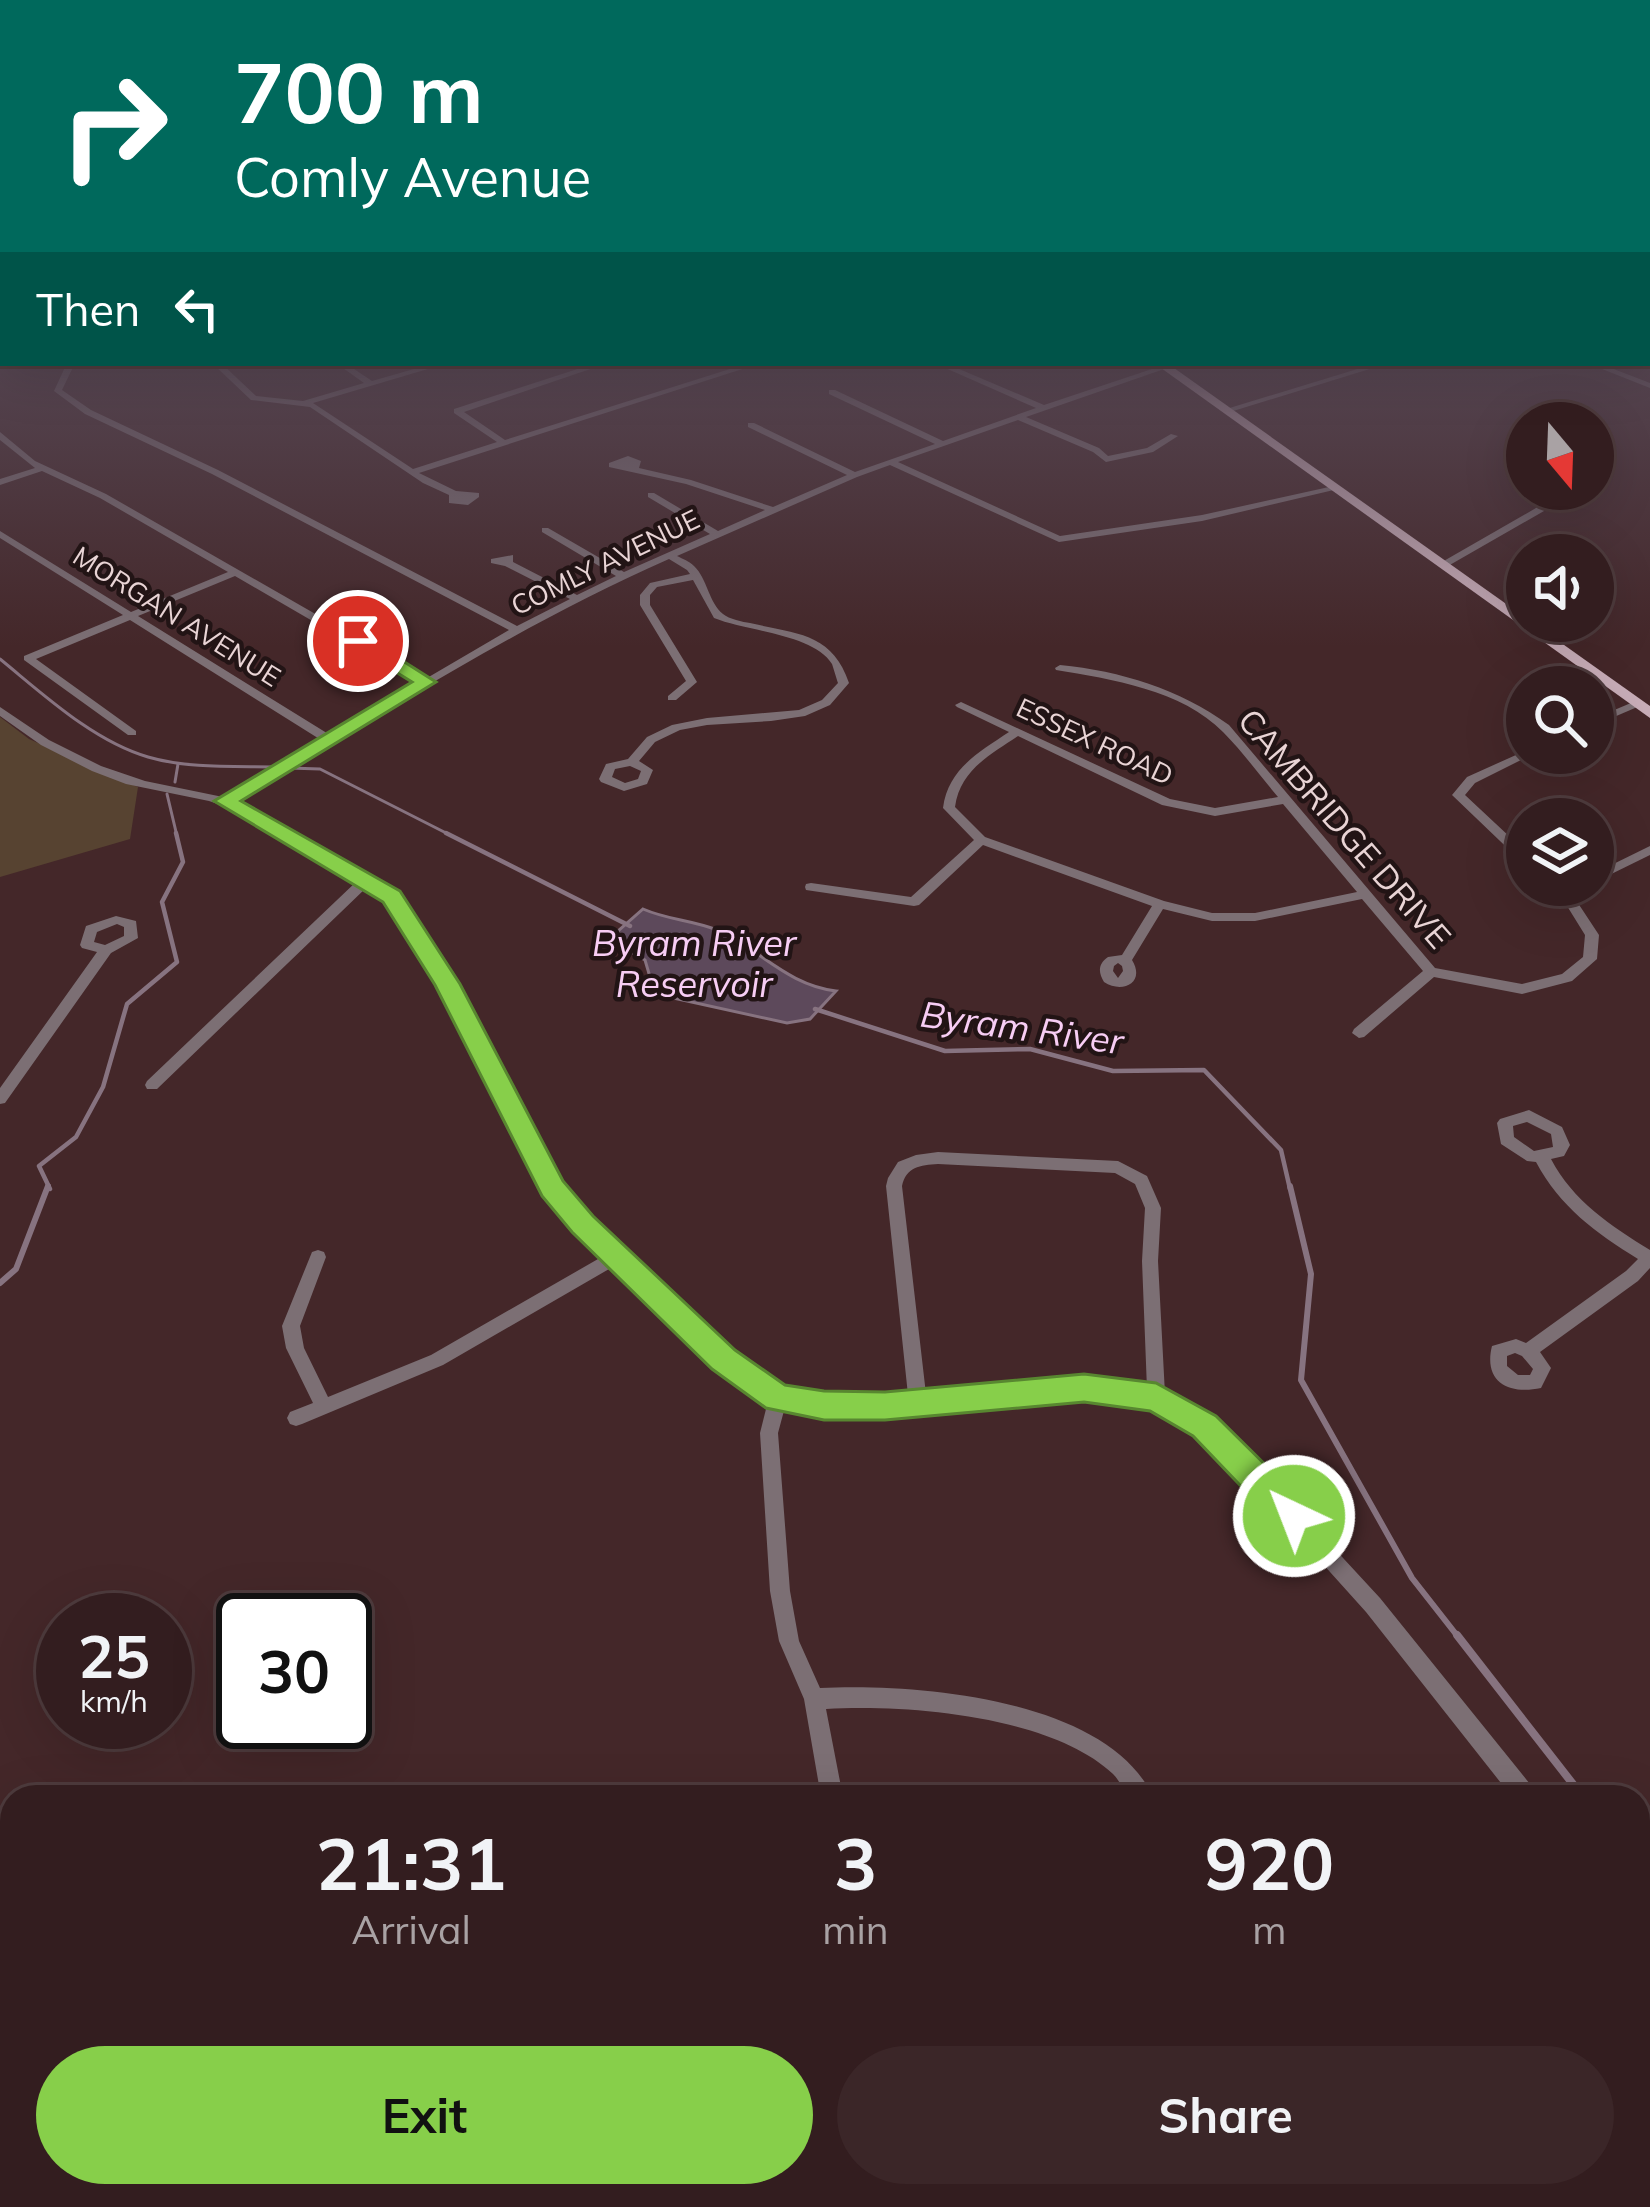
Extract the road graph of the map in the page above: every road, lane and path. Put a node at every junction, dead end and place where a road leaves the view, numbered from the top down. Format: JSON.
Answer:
{"nodes":[{"id":1,"x":7,"y":441,"type":"edge"},
{"id":2,"x":151,"y":441,"type":"edge"},
{"id":3,"x":365,"y":441,"type":"edge"},
{"id":4,"x":501,"y":441,"type":"edge"},
{"id":5,"x":510,"y":441,"type":"edge"},
{"id":6,"x":784,"y":441,"type":"edge"},
{"id":7,"x":936,"y":441,"type":"edge"},
{"id":8,"x":946,"y":441,"type":"edge"},
{"id":9,"x":1075,"y":441,"type":"edge"},
{"id":10,"x":1165,"y":441,"type":"edge"},
{"id":11,"x":1271,"y":441,"type":"edge"},
{"id":12,"x":504,"y":443,"type":"junction"},
{"id":13,"x":940,"y":443,"type":"junction"},
{"id":14,"x":890,"y":462,"type":"junction"},
{"id":15,"x":635,"y":468,"type":"dead end"},
{"id":16,"x":42,"y":469,"type":"junction"},
{"id":17,"x":412,"y":472,"type":"junction"},
{"id":18,"x":854,"y":475,"type":"junction"},
{"id":19,"x":0,"y":482,"type":"edge"},
{"id":20,"x":1335,"y":487,"type":"junction"},
{"id":21,"x":454,"y":494,"type":"dead end"},
{"id":22,"x":651,"y":495,"type":"dead end"},
{"id":23,"x":774,"y":510,"type":"junction"},
{"id":24,"x":1539,"y":510,"type":"edge"},
{"id":25,"x":545,"y":530,"type":"dead end"},
{"id":26,"x":0,"y":534,"type":"edge"},
{"id":27,"x":718,"y":535,"type":"junction"},
{"id":28,"x":669,"y":555,"type":"junction"},
{"id":29,"x":508,"y":563,"type":"dead end"},
{"id":30,"x":1445,"y":564,"type":"junction"},
{"id":31,"x":236,"y":572,"type":"junction"},
{"id":32,"x":623,"y":576,"type":"junction"},
{"id":33,"x":696,"y":576,"type":"junction"},
{"id":34,"x":575,"y":598,"type":"junction"},
{"id":35,"x":133,"y":616,"type":"junction"},
{"id":36,"x":518,"y":630,"type":"junction"},
{"id":37,"x":1060,"y":668,"type":"dead end"},
{"id":38,"x":426,"y":682,"type":"junction"},
{"id":39,"x":672,"y":698,"type":"dead end"},
{"id":40,"x":961,"y":705,"type":"dead end"},
{"id":41,"x":1646,"y":709,"type":"edge"},
{"id":42,"x":0,"y":710,"type":"edge"},
{"id":43,"x":1614,"y":717,"type":"edge"},
{"id":44,"x":1017,"y":732,"type":"junction"},
{"id":45,"x":133,"y":734,"type":"dead end"},
{"id":46,"x":328,"y":739,"type":"junction"},
{"id":47,"x":632,"y":762,"type":"dead end"},
{"id":48,"x":1506,"y":763,"type":"edge"},
{"id":49,"x":1283,"y":800,"type":"junction"},
{"id":50,"x":225,"y":801,"type":"junction"},
{"id":51,"x":981,"y":840,"type":"junction"},
{"id":52,"x":1506,"y":840,"type":"edge"},
{"id":53,"x":1650,"y":850,"type":"edge"},
{"id":54,"x":1614,"y":868,"type":"edge"},
{"id":55,"x":367,"y":879,"type":"junction"},
{"id":56,"x":811,"y":886,"type":"dead end"},
{"id":57,"x":1362,"y":895,"type":"junction"},
{"id":58,"x":1160,"y":904,"type":"junction"},
{"id":59,"x":1572,"y":906,"type":"edge"},
{"id":60,"x":106,"y":950,"type":"dead end"},
{"id":61,"x":1124,"y":962,"type":"dead end"},
{"id":62,"x":1431,"y":972,"type":"junction"},
{"id":63,"x":1359,"y":1033,"type":"dead end"},
{"id":64,"x":152,"y":1085,"type":"dead end"},
{"id":65,"x":0,"y":1100,"type":"edge"},
{"id":66,"x":1542,"y":1158,"type":"dead end"},
{"id":67,"x":616,"y":1256,"type":"junction"},
{"id":68,"x":318,"y":1257,"type":"dead end"},
{"id":69,"x":1650,"y":1258,"type":"edge"},
{"id":70,"x":1528,"y":1351,"type":"dead end"},
{"id":71,"x":1156,"y":1397,"type":"junction"},
{"id":72,"x":778,"y":1398,"type":"junction"},
{"id":73,"x":918,"y":1403,"type":"junction"},
{"id":74,"x":323,"y":1405,"type":"junction"},
{"id":75,"x":296,"y":1418,"type":"dead end"},
{"id":76,"x":814,"y":1700,"type":"junction"},
{"id":77,"x":830,"y":1785,"type":"edge"},
{"id":78,"x":1136,"y":1785,"type":"edge"},
{"id":79,"x":1517,"y":1785,"type":"edge"}],
"edges":[{"from":1,"to":16,"type":"street"},
{"from":2,"to":36,"type":"street"},
{"from":3,"to":17,"type":"street"},
{"from":4,"to":12,"type":"street"},
{"from":5,"to":12,"type":"street"},
{"from":6,"to":18,"type":"street"},
{"from":7,"to":13,"type":"street"},
{"from":8,"to":13,"type":"street","name":"COMLY AVENUE"},
{"from":9,"to":10,"type":"street"},
{"from":11,"to":20,"type":"main road"},
{"from":12,"to":17,"type":"street"},
{"from":13,"to":14,"type":"street","name":"COMLY AVENUE"},
{"from":14,"to":18,"type":"street","name":"COMLY AVENUE"},
{"from":14,"to":20,"type":"street"},
{"from":15,"to":23,"type":"street"},
{"from":16,"to":19,"type":"street"},
{"from":16,"to":31,"type":"street"},
{"from":17,"to":21,"type":"street"},
{"from":18,"to":23,"type":"street","name":"COMLY AVENUE"},
{"from":20,"to":30,"type":"main road"},
{"from":22,"to":27,"type":"street"},
{"from":23,"to":27,"type":"street","name":"COMLY AVENUE"},
{"from":24,"to":30,"type":"street"},
{"from":25,"to":32,"type":"street"},
{"from":26,"to":35,"type":"street","name":"MORGAN AVENUE"},
{"from":27,"to":28,"type":"street","name":"COMLY AVENUE"},
{"from":28,"to":32,"type":"street","name":"COMLY AVENUE"},
{"from":28,"to":33,"type":"street"},
{"from":29,"to":34,"type":"street"},
{"from":30,"to":41,"type":"main road"},
{"from":31,"to":35,"type":"street"},
{"from":31,"to":38,"type":"street"},
{"from":32,"to":34,"type":"street","name":"COMLY AVENUE"},
{"from":33,"to":39,"type":"street"},
{"from":33,"to":47,"type":"street"},
{"from":34,"to":36,"type":"street","name":"COMLY AVENUE"},
{"from":35,"to":45,"type":"street"},
{"from":35,"to":46,"type":"street","name":"MORGAN AVENUE"},
{"from":36,"to":38,"type":"street","name":"COMLY AVENUE"},
{"from":37,"to":49,"type":"street","name":"CAMBRIDGE DRIVE"},
{"from":38,"to":46,"type":"street","name":"COMLY AVENUE"},
{"from":40,"to":44,"type":"street","name":"ESSEX ROAD"},
{"from":41,"to":43,"type":"street"},
{"from":42,"to":50,"type":"street"},
{"from":44,"to":49,"type":"street","name":"ESSEX ROAD"},
{"from":44,"to":51,"type":"street"},
{"from":46,"to":50,"type":"street","name":"COMLY AVENUE"},
{"from":48,"to":52,"type":"street"},
{"from":49,"to":57,"type":"street","name":"CAMBRIDGE DRIVE"},
{"from":50,"to":55,"type":"street"},
{"from":51,"to":56,"type":"street"},
{"from":51,"to":58,"type":"street"},
{"from":53,"to":54,"type":"street"},
{"from":55,"to":64,"type":"street"},
{"from":55,"to":67,"type":"street"},
{"from":57,"to":58,"type":"street"},
{"from":57,"to":62,"type":"street","name":"CAMBRIDGE DRIVE"},
{"from":58,"to":61,"type":"street"},
{"from":59,"to":62,"type":"street","name":"CAMBRIDGE DRIVE"},
{"from":60,"to":65,"type":"street"},
{"from":62,"to":63,"type":"street"},
{"from":66,"to":69,"type":"street"},
{"from":67,"to":72,"type":"street"},
{"from":67,"to":74,"type":"street"},
{"from":68,"to":74,"type":"street"},
{"from":69,"to":70,"type":"street"},
{"from":71,"to":73,"type":"street"},
{"from":71,"to":73,"type":"street"},
{"from":71,"to":79,"type":"street"},
{"from":72,"to":73,"type":"street"},
{"from":72,"to":76,"type":"street"},
{"from":74,"to":75,"type":"street"},
{"from":76,"to":77,"type":"street"},
{"from":76,"to":78,"type":"street"}]}
